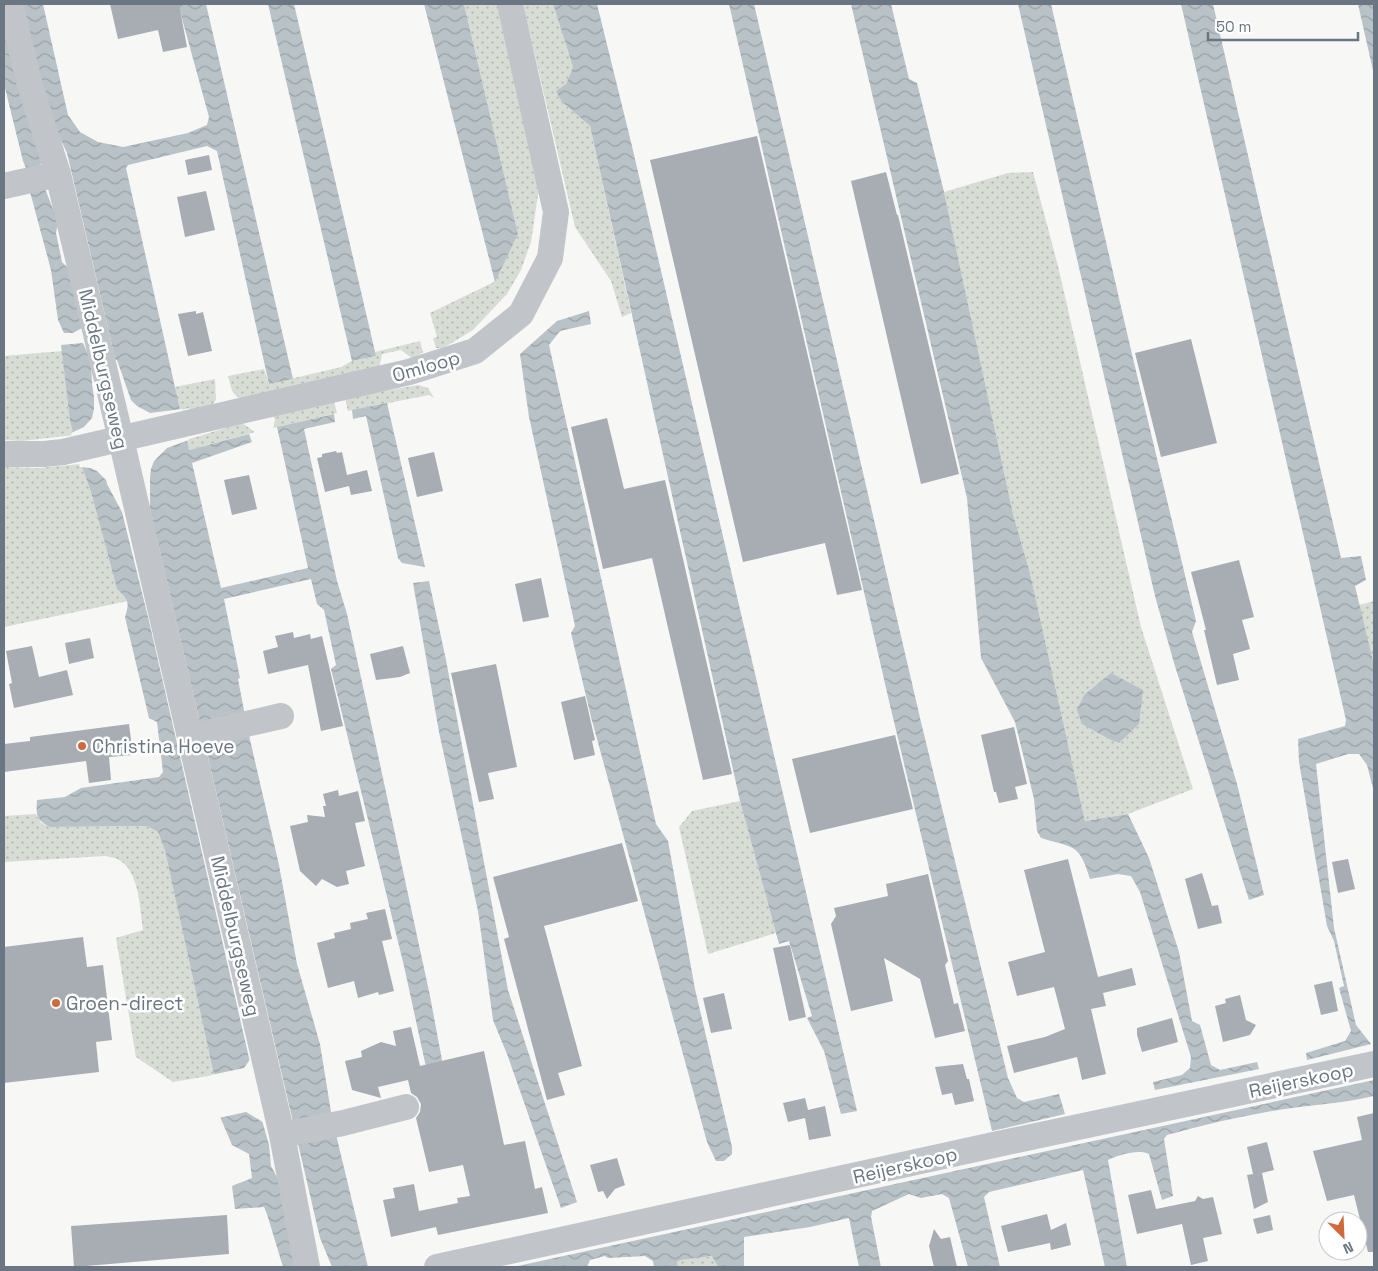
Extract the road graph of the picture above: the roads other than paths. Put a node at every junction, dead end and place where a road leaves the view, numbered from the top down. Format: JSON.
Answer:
{"nodes":[{"id":1,"x":10,"y":4,"type":"edge"},
{"id":2,"x":510,"y":4,"type":"edge"},
{"id":3,"x":58,"y":174,"type":"junction"},
{"id":4,"x":4,"y":186,"type":"edge"},
{"id":5,"x":121,"y":439,"type":"junction"},
{"id":6,"x":4,"y":454,"type":"edge"},
{"id":7,"x":281,"y":716,"type":"dead end"},
{"id":8,"x":190,"y":737,"type":"junction"},
{"id":9,"x":1374,"y":1064,"type":"edge"},
{"id":10,"x":406,"y":1107,"type":"dead end"},
{"id":11,"x":288,"y":1134,"type":"junction"},
{"id":12,"x":307,"y":1267,"type":"edge"},
{"id":13,"x":437,"y":1267,"type":"edge"}],
"edges":[{"from":1,"to":3,"type":"street","name":"Middelburgseweg"},
{"from":2,"to":5,"type":"street","name":"Omloop"},
{"from":3,"to":4,"type":"street"},
{"from":3,"to":5,"type":"street","name":"Middelburgseweg"},
{"from":5,"to":6,"type":"street","name":"Omloop"},
{"from":5,"to":8,"type":"street","name":"Middelburgseweg"},
{"from":7,"to":8,"type":"street"},
{"from":8,"to":11,"type":"street","name":"Middelburgseweg"},
{"from":9,"to":13,"type":"street","name":"Reijerskoop"},
{"from":10,"to":11,"type":"street"},
{"from":11,"to":12,"type":"street","name":"Middelburgseweg"}]}
